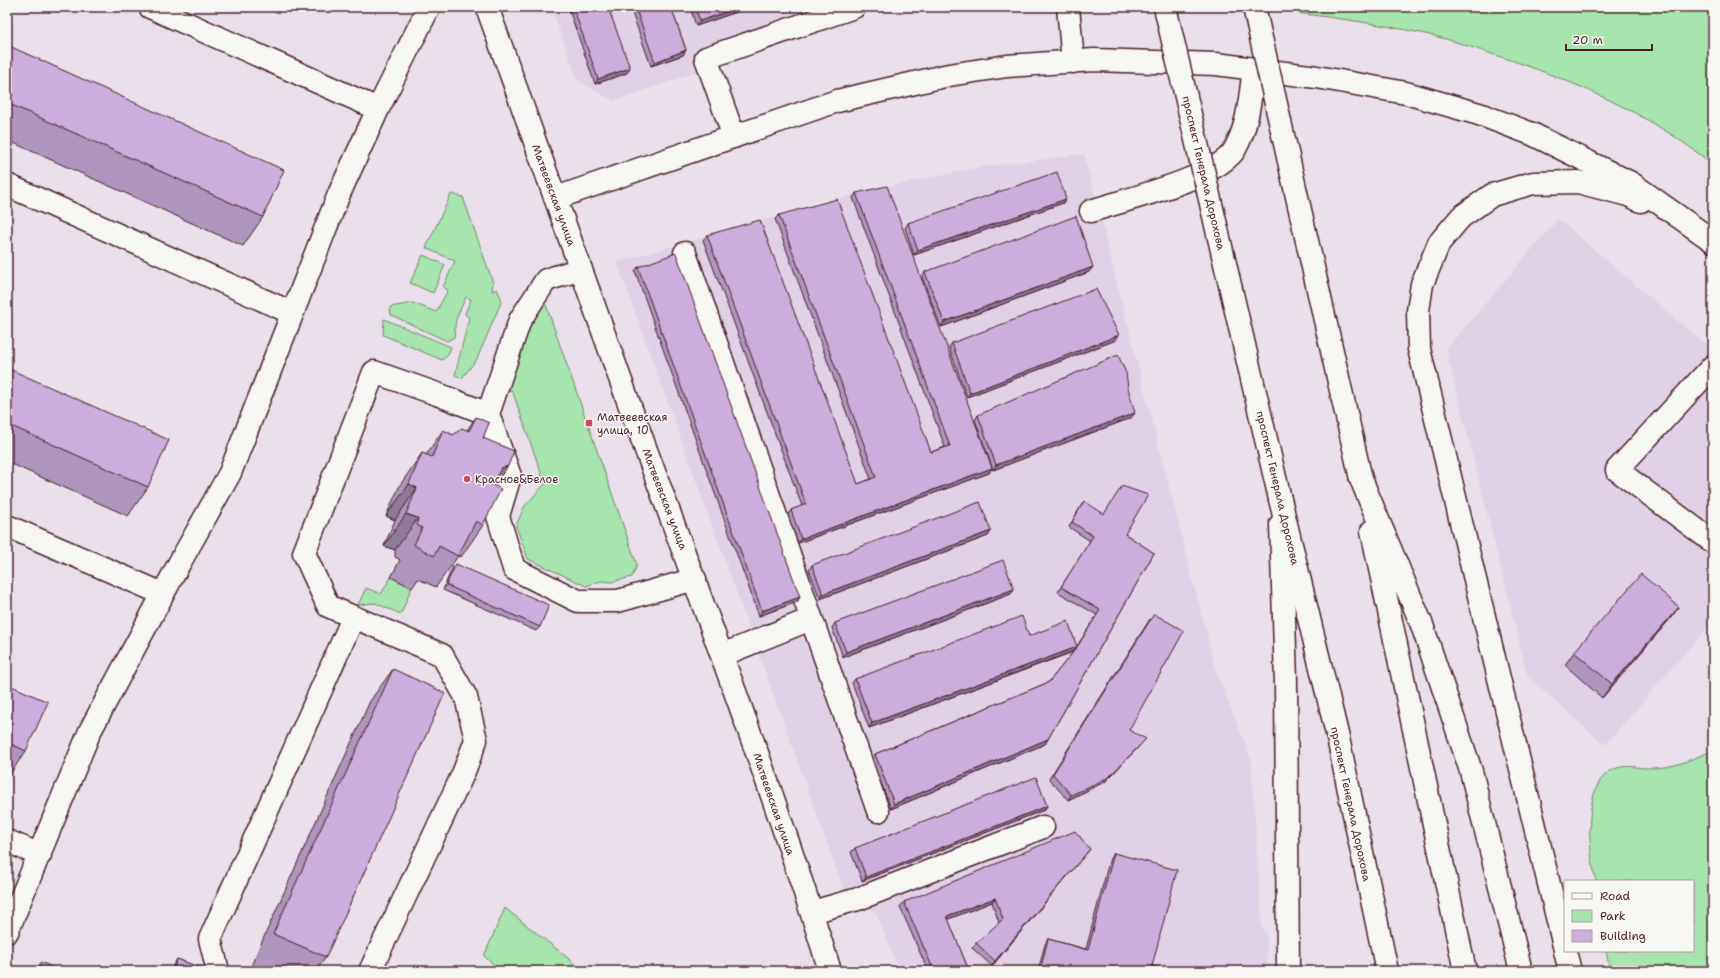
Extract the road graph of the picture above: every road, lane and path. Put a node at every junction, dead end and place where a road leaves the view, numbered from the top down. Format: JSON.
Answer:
{"nodes":[{"id":1,"x":150,"y":7,"type":"edge"},
{"id":2,"x":429,"y":7,"type":"edge"},
{"id":3,"x":487,"y":7,"type":"edge"},
{"id":4,"x":854,"y":7,"type":"edge"},
{"id":5,"x":1068,"y":7,"type":"edge"},
{"id":6,"x":1165,"y":7,"type":"edge"},
{"id":7,"x":1254,"y":7,"type":"edge"},
{"id":8,"x":189,"y":15,"type":"edge"},
{"id":9,"x":1072,"y":62,"type":"junction"},
{"id":10,"x":1254,"y":69,"type":"junction"},
{"id":11,"x":378,"y":109,"type":"junction"},
{"id":12,"x":734,"y":137,"type":"junction"},
{"id":13,"x":7,"y":185,"type":"edge"},
{"id":14,"x":556,"y":198,"type":"junction"},
{"id":15,"x":1091,"y":211,"type":"dead end"},
{"id":16,"x":1684,"y":220,"type":"junction"},
{"id":17,"x":1713,"y":241,"type":"edge"},
{"id":18,"x":685,"y":253,"type":"dead end"},
{"id":19,"x":581,"y":269,"type":"junction"},
{"id":20,"x":292,"y":313,"type":"junction"},
{"id":21,"x":1713,"y":366,"type":"edge"},
{"id":22,"x":488,"y":414,"type":"junction"},
{"id":23,"x":1361,"y":479,"type":"junction"},
{"id":24,"x":1280,"y":499,"type":"junction"},
{"id":25,"x":7,"y":526,"type":"edge"},
{"id":26,"x":1713,"y":542,"type":"edge"},
{"id":27,"x":695,"y":579,"type":"junction"},
{"id":28,"x":163,"y":594,"type":"junction"},
{"id":29,"x":353,"y":618,"type":"junction"},
{"id":30,"x":811,"y":620,"type":"junction"},
{"id":31,"x":722,"y":655,"type":"junction"},
{"id":32,"x":878,"y":811,"type":"dead end"},
{"id":33,"x":1043,"y":827,"type":"dead end"},
{"id":34,"x":7,"y":841,"type":"edge"},
{"id":35,"x":40,"y":855,"type":"junction"},
{"id":36,"x":812,"y":912,"type":"junction"},
{"id":37,"x":7,"y":932,"type":"edge"},
{"id":38,"x":1564,"y":947,"type":"edge"},
{"id":39,"x":1565,"y":952,"type":"edge"},
{"id":40,"x":218,"y":971,"type":"edge"},
{"id":41,"x":370,"y":971,"type":"edge"},
{"id":42,"x":830,"y":971,"type":"edge"},
{"id":43,"x":1288,"y":971,"type":"edge"},
{"id":44,"x":1387,"y":971,"type":"edge"},
{"id":45,"x":1465,"y":971,"type":"edge"},
{"id":46,"x":1521,"y":971,"type":"edge"},
{"id":47,"x":1570,"y":971,"type":"edge"}],
"edges":[{"from":1,"to":8,"type":"street"},
{"from":2,"to":11,"type":"street"},
{"from":3,"to":14,"type":"street","name":"Матвеевская улица"},
{"from":4,"to":12,"type":"street"},
{"from":5,"to":9,"type":"street"},
{"from":6,"to":24,"type":"street","name":"проспект Генерала Дорохова","bridge":true},
{"from":7,"to":23,"type":"street","bridge":true},
{"from":8,"to":11,"type":"street"},
{"from":9,"to":10,"type":"street"},
{"from":9,"to":12,"type":"street"},
{"from":10,"to":15,"type":"street"},
{"from":10,"to":16,"type":"street"},
{"from":11,"to":20,"type":"street"},
{"from":12,"to":14,"type":"street"},
{"from":13,"to":20,"type":"street"},
{"from":14,"to":19,"type":"street","name":"Матвеевская улица"},
{"from":16,"to":17,"type":"street"},
{"from":16,"to":38,"type":"street"},
{"from":18,"to":30,"type":"street"},
{"from":19,"to":22,"type":"street"},
{"from":19,"to":27,"type":"street","name":"Матвеевская улица"},
{"from":20,"to":28,"type":"street"},
{"from":21,"to":26,"type":"street"},
{"from":22,"to":27,"type":"street"},
{"from":22,"to":29,"type":"street"},
{"from":23,"to":45,"type":"street"},
{"from":23,"to":46,"type":"street"},
{"from":24,"to":43,"type":"street"},
{"from":24,"to":44,"type":"street","name":"проспект Генерала Дорохова"},
{"from":25,"to":28,"type":"street"},
{"from":27,"to":31,"type":"street","name":"Матвеевская улица"},
{"from":28,"to":35,"type":"street"},
{"from":29,"to":40,"type":"street"},
{"from":29,"to":41,"type":"street"},
{"from":30,"to":31,"type":"street"},
{"from":30,"to":32,"type":"street"},
{"from":31,"to":36,"type":"street","name":"Матвеевская улица"},
{"from":33,"to":36,"type":"street"},
{"from":34,"to":35,"type":"street"},
{"from":35,"to":37,"type":"street"},
{"from":36,"to":42,"type":"street","name":"Матвеевская улица"},
{"from":39,"to":47,"type":"street"}]}
